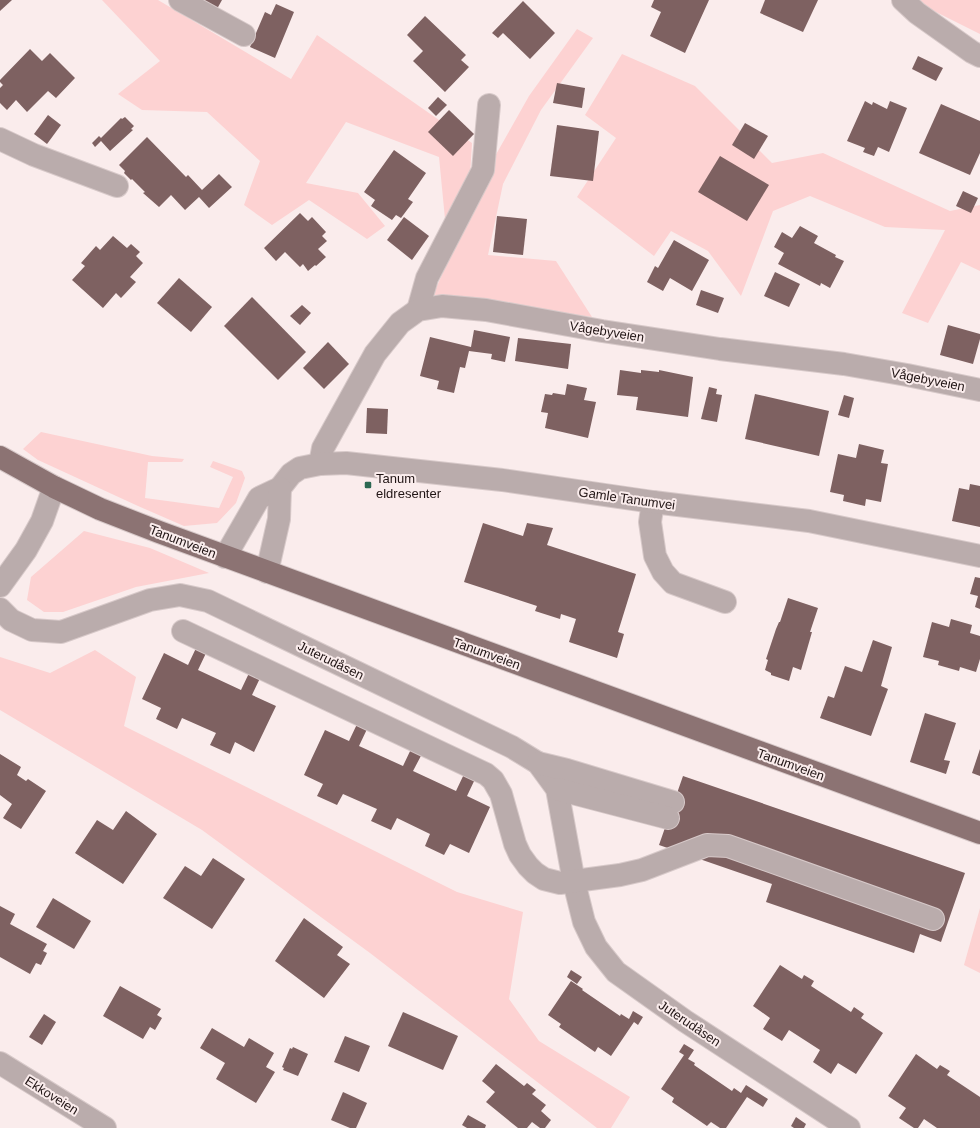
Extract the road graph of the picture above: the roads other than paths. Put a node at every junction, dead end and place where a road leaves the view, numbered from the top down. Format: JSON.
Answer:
{"nodes":[{"id":1,"x":180,"y":0,"type":"edge"},
{"id":2,"x":903,"y":0,"type":"edge"},
{"id":3,"x":244,"y":35,"type":"dead end"},
{"id":4,"x":980,"y":56,"type":"edge"},
{"id":5,"x":489,"y":106,"type":"dead end"},
{"id":6,"x":0,"y":139,"type":"edge"},
{"id":7,"x":117,"y":186,"type":"dead end"},
{"id":8,"x":418,"y":310,"type":"junction"},
{"id":9,"x":980,"y":390,"type":"edge"},
{"id":10,"x":0,"y":458,"type":"edge"},
{"id":11,"x":320,"y":464,"type":"junction"},
{"id":12,"x":54,"y":486,"type":"junction"},
{"id":13,"x":280,"y":488,"type":"junction"},
{"id":14,"x":653,"y":502,"type":"junction"},
{"id":15,"x":980,"y":556,"type":"edge"},
{"id":16,"x":225,"y":557,"type":"junction"},
{"id":17,"x":267,"y":572,"type":"junction"},
{"id":18,"x":0,"y":586,"type":"edge"},
{"id":19,"x":725,"y":602,"type":"dead end"},
{"id":20,"x":0,"y":609,"type":"edge"},
{"id":21,"x":183,"y":631,"type":"dead end"},
{"id":22,"x":538,"y":763,"type":"junction"},
{"id":23,"x":557,"y":789,"type":"junction"},
{"id":24,"x":980,"y":833,"type":"edge"},
{"id":25,"x":574,"y":882,"type":"junction"},
{"id":26,"x":933,"y":919,"type":"dead end"},
{"id":27,"x":0,"y":1063,"type":"edge"},
{"id":28,"x":105,"y":1128,"type":"edge"},
{"id":29,"x":849,"y":1128,"type":"edge"}],
"edges":[{"from":1,"to":3,"type":"street"},
{"from":2,"to":4,"type":"street"},
{"from":5,"to":8,"type":"street"},
{"from":6,"to":7,"type":"street"},
{"from":8,"to":9,"type":"street","name":"Vågebyveien"},
{"from":8,"to":11,"type":"street","name":"Vågebyveien"},
{"from":10,"to":12,"type":"main road","name":"Tanumveien"},
{"from":11,"to":13,"type":"street","name":"Gamle Tanumvei"},
{"from":11,"to":14,"type":"street","name":"Gamle Tanumvei"},
{"from":12,"to":16,"type":"main road","name":"Tanumveien"},
{"from":12,"to":18,"type":"street"},
{"from":13,"to":16,"type":"street","name":"Gamle Tanumvei"},
{"from":13,"to":17,"type":"street"},
{"from":14,"to":15,"type":"street","name":"Gamle Tanumvei"},
{"from":14,"to":19,"type":"street"},
{"from":16,"to":17,"type":"main road","name":"Tanumveien"},
{"from":17,"to":24,"type":"main road","name":"Tanumveien"},
{"from":20,"to":22,"type":"street","name":"Juterudåsen"},
{"from":21,"to":25,"type":"street"},
{"from":22,"to":23,"type":"street","name":"Juterudåsen"},
{"from":22,"to":23,"type":"street"},
{"from":23,"to":25,"type":"street","name":"Juterudåsen"},
{"from":25,"to":26,"type":"street"},
{"from":25,"to":29,"type":"street","name":"Juterudåsen"},
{"from":27,"to":28,"type":"street","name":"Ekkoveien"}]}
